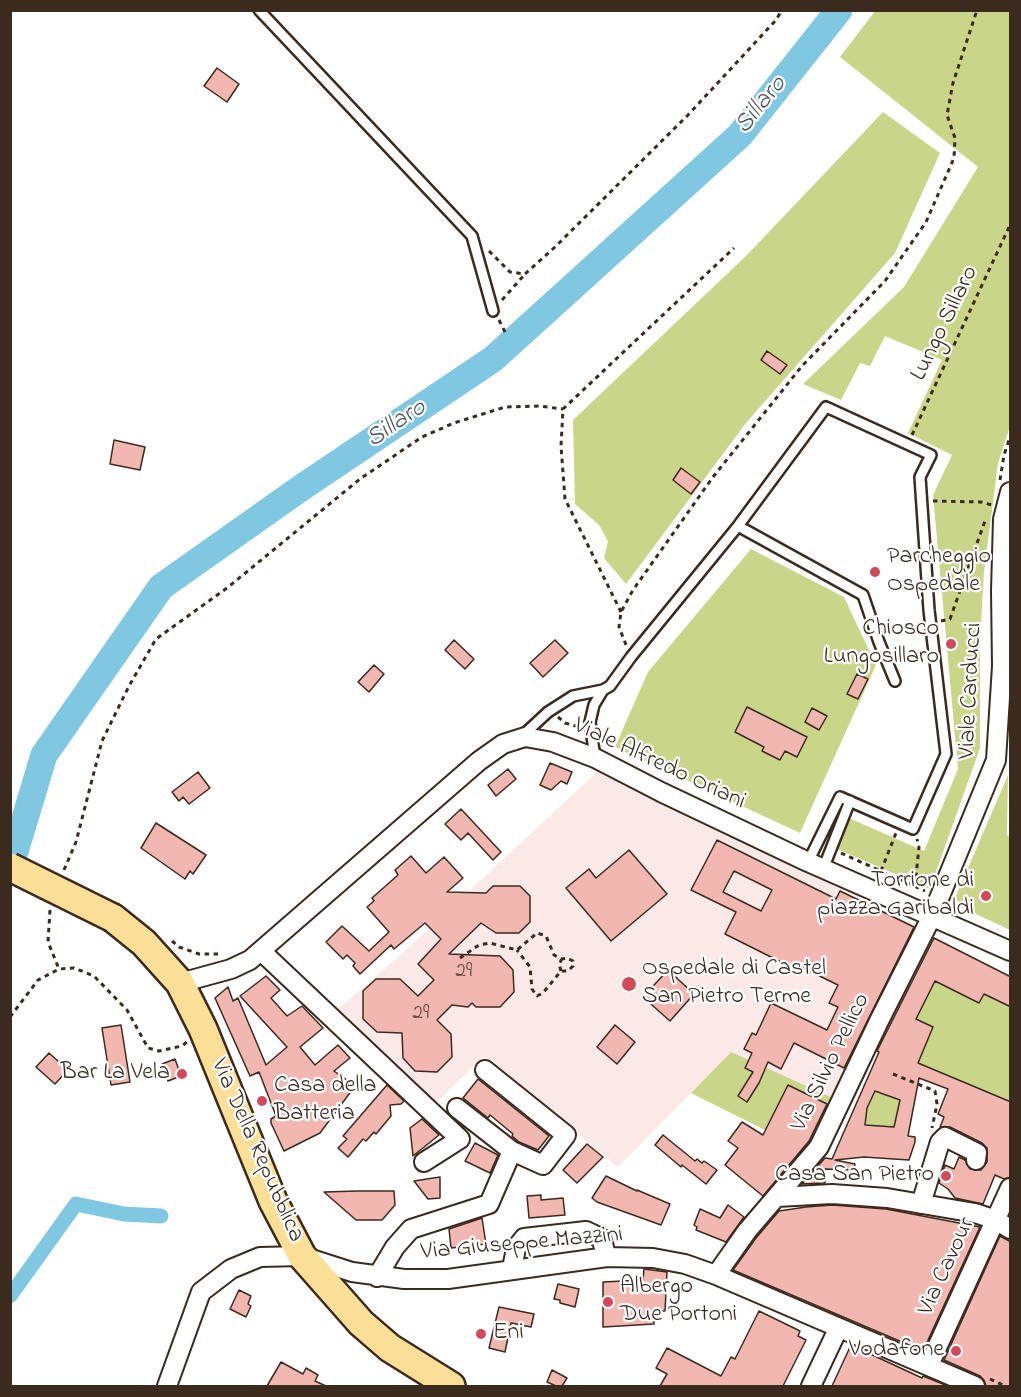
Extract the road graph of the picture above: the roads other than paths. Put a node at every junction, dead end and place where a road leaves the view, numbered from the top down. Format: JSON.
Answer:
{"nodes":[{"id":1,"x":260,"y":10,"type":"edge"},
{"id":2,"x":493,"y":311,"type":"road end"},
{"id":3,"x":1002,"y":501,"type":"edge"},
{"id":4,"x":738,"y":526,"type":"junction"},
{"id":5,"x":1006,"y":668,"type":"edge"},
{"id":6,"x":895,"y":681,"type":"dead end"},
{"id":7,"x":603,"y":690,"type":"junction"},
{"id":8,"x":519,"y":738,"type":"junction"},
{"id":9,"x":596,"y":758,"type":"junction"},
{"id":10,"x":850,"y":801,"type":"junction"},
{"id":11,"x":816,"y":866,"type":"junction"},
{"id":12,"x":10,"y":867,"type":"edge"},
{"id":13,"x":931,"y":918,"type":"junction"},
{"id":14,"x":261,"y":951,"type":"junction"},
{"id":15,"x":1011,"y":951,"type":"edge"},
{"id":16,"x":180,"y":983,"type":"junction"},
{"id":17,"x":485,"y":1070,"type":"dead end"},
{"id":18,"x":458,"y":1108,"type":"dead end"},
{"id":19,"x":512,"y":1150,"type":"junction"},
{"id":20,"x":976,"y":1160,"type":"dead end"},
{"id":21,"x":424,"y":1162,"type":"dead end"},
{"id":22,"x":1011,"y":1188,"type":"edge"},
{"id":23,"x":777,"y":1197,"type":"junction"},
{"id":24,"x":921,"y":1204,"type":"junction"},
{"id":25,"x":1003,"y":1225,"type":"edge"},
{"id":26,"x":302,"y":1256,"type":"junction"},
{"id":27,"x":607,"y":1257,"type":"junction"},
{"id":28,"x":512,"y":1269,"type":"junction"},
{"id":29,"x":716,"y":1275,"type":"junction"},
{"id":30,"x":377,"y":1277,"type":"junction"},
{"id":31,"x":838,"y":1329,"type":"junction"},
{"id":32,"x":929,"y":1365,"type":"junction"},
{"id":33,"x":167,"y":1386,"type":"edge"},
{"id":34,"x":451,"y":1386,"type":"edge"},
{"id":35,"x":812,"y":1386,"type":"edge"},
{"id":36,"x":975,"y":1386,"type":"edge"}],
"edges":[{"from":1,"to":2,"type":"lane"},
{"from":3,"to":5,"type":"street","name":"Viale Carducci"},
{"from":4,"to":6,"type":"lane"},
{"from":4,"to":7,"type":"lane"},
{"from":4,"to":10,"type":"lane"},
{"from":5,"to":13,"type":"street","name":"Viale Carducci"},
{"from":7,"to":8,"type":"lane"},
{"from":7,"to":9,"type":"lane"},
{"from":8,"to":9,"type":"street","name":"Viale Alfredo Oriani"},
{"from":8,"to":14,"type":"street"},
{"from":9,"to":11,"type":"street","name":"Viale Alfredo Oriani"},
{"from":10,"to":11,"type":"lane"},
{"from":10,"to":11,"type":"lane"},
{"from":11,"to":13,"type":"street","name":"Viale Alfredo Oriani"},
{"from":12,"to":16,"type":"main road","name":"Via Della Repubblica","bridge":true},
{"from":13,"to":15,"type":"street","name":"Viale Alfredo Oriani"},
{"from":13,"to":23,"type":"street","name":"Via Silvio Pellico"},
{"from":14,"to":16,"type":"street"},
{"from":14,"to":21,"type":"street"},
{"from":16,"to":26,"type":"main road","name":"Via Della Repubblica"},
{"from":17,"to":19,"type":"street"},
{"from":18,"to":19,"type":"street"},
{"from":19,"to":30,"type":"street"},
{"from":20,"to":24,"type":"street"},
{"from":22,"to":25,"type":"street","name":"Via Cavour"},
{"from":23,"to":24,"type":"street"},
{"from":23,"to":29,"type":"street","name":"Via Silvio Pellico"},
{"from":24,"to":25,"type":"street"},
{"from":25,"to":32,"type":"street","name":"Via Cavour"},
{"from":26,"to":30,"type":"street","name":"Via Giuseppe Mazzini"},
{"from":26,"to":33,"type":"street","name":"Via Giuseppe Mazzini"},
{"from":26,"to":34,"type":"main road","name":"Via Della Repubblica"},
{"from":27,"to":28,"type":"street","name":"Via Giuseppe Mazzini"},
{"from":27,"to":28,"type":"street"},
{"from":27,"to":29,"type":"street","name":"Via Giuseppe Mazzini"},
{"from":28,"to":30,"type":"street","name":"Via Giuseppe Mazzini"},
{"from":29,"to":31,"type":"street","name":"Via Giuseppe Mazzini"},
{"from":31,"to":32,"type":"street","name":"Via Giuseppe Mazzini"},
{"from":31,"to":35,"type":"street"},
{"from":32,"to":36,"type":"street","name":"Via Giuseppe Mazzini"}]}
